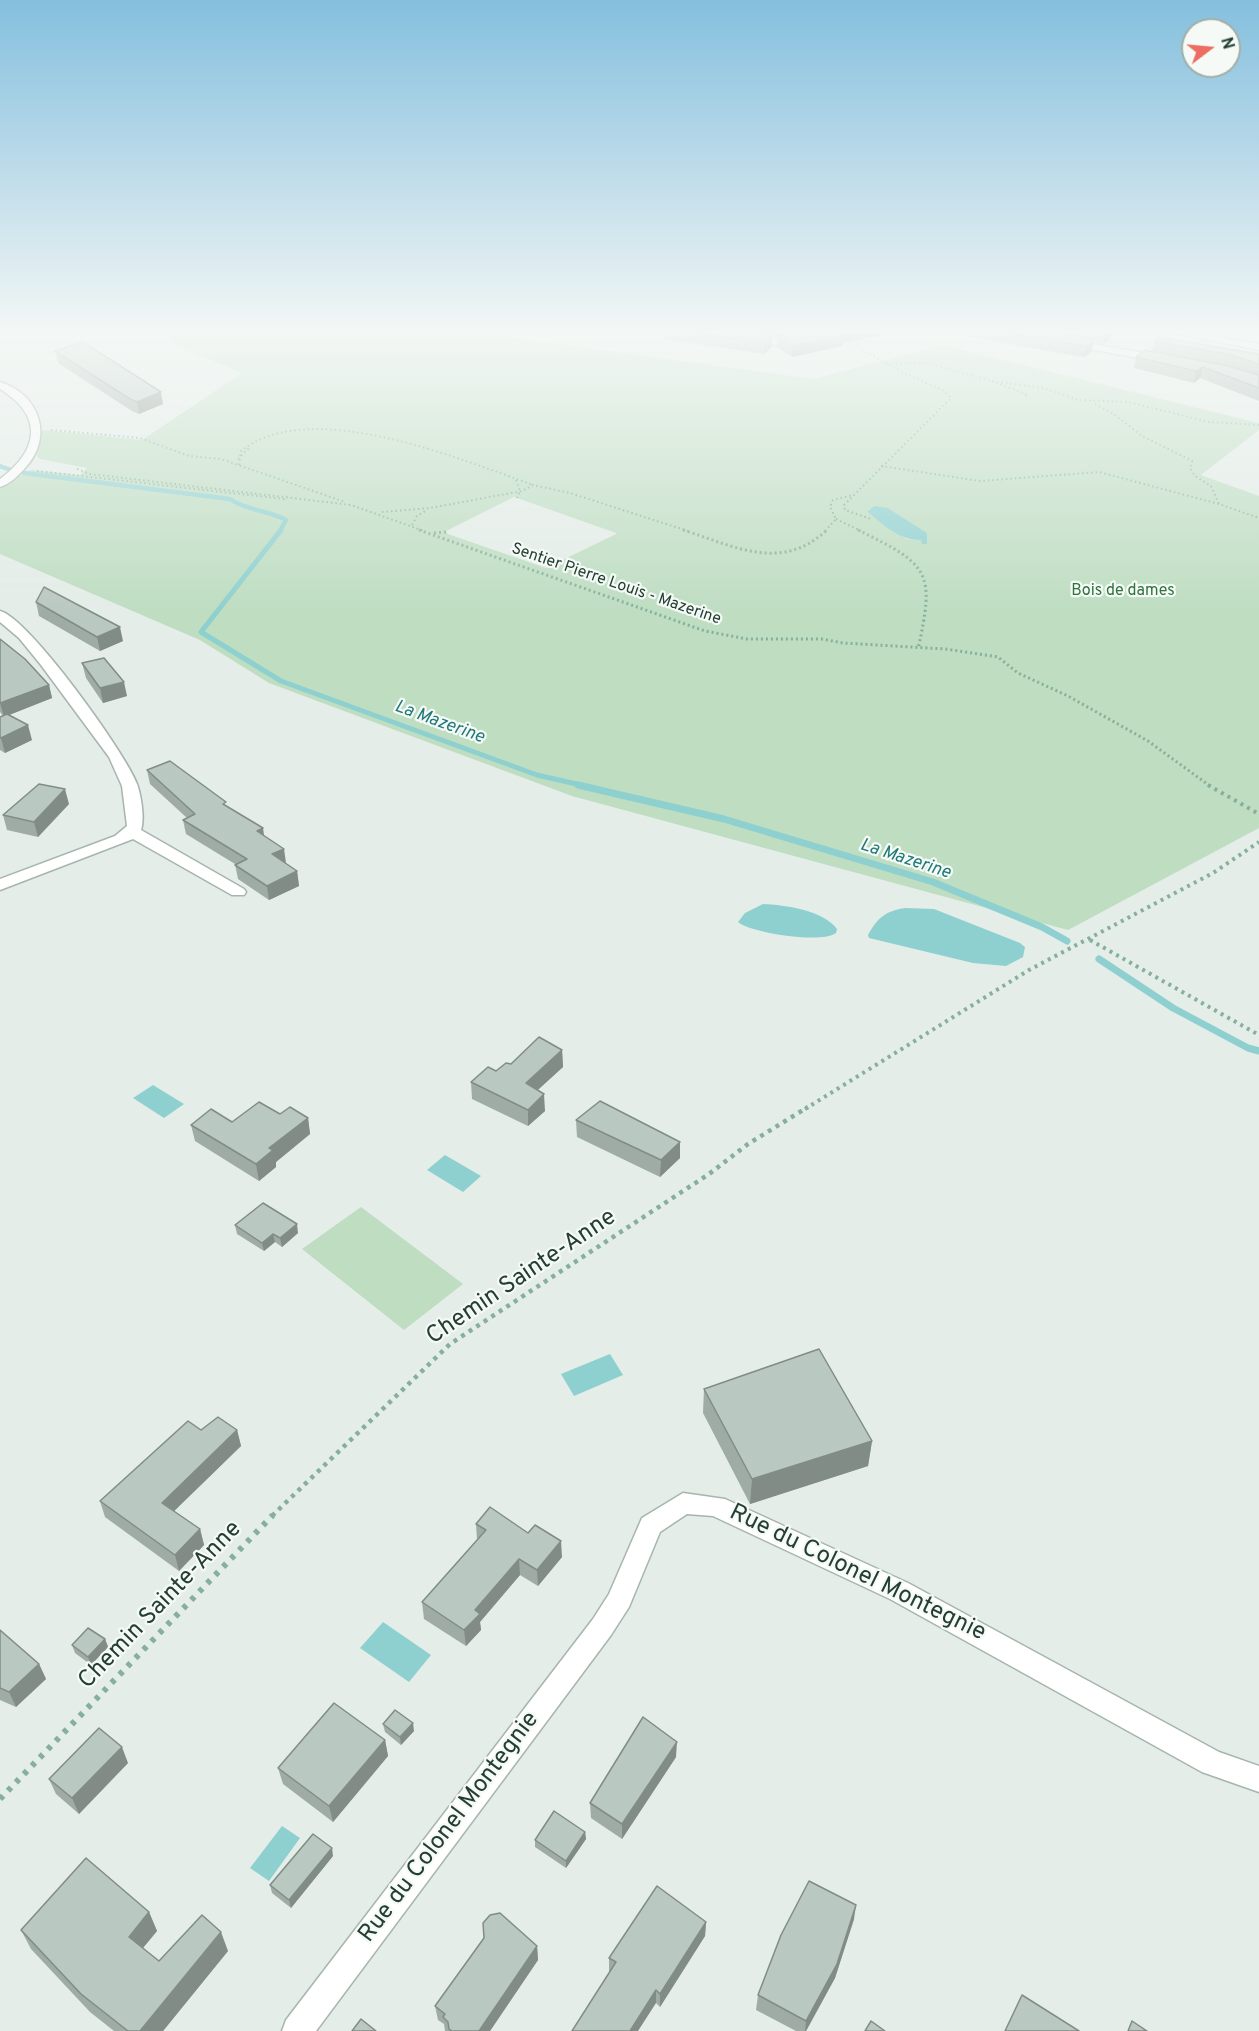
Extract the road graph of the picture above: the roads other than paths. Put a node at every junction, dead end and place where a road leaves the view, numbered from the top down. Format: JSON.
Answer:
{"nodes":[{"id":1,"x":37,"y":424,"type":"edge"},
{"id":2,"x":0,"y":484,"type":"edge"},
{"id":3,"x":0,"y":615,"type":"edge"},
{"id":4,"x":133,"y":832,"type":"junction"},
{"id":5,"x":0,"y":885,"type":"edge"},
{"id":6,"x":238,"y":892,"type":"dead end"},
{"id":7,"x":1259,"y":1779,"type":"edge"},
{"id":8,"x":297,"y":2031,"type":"edge"}],
"edges":[{"from":1,"to":2,"type":"street"},
{"from":3,"to":4,"type":"street"},
{"from":4,"to":5,"type":"street"},
{"from":4,"to":6,"type":"street"},
{"from":7,"to":8,"type":"street","name":"Rue du Colonel Montegnie"}]}
